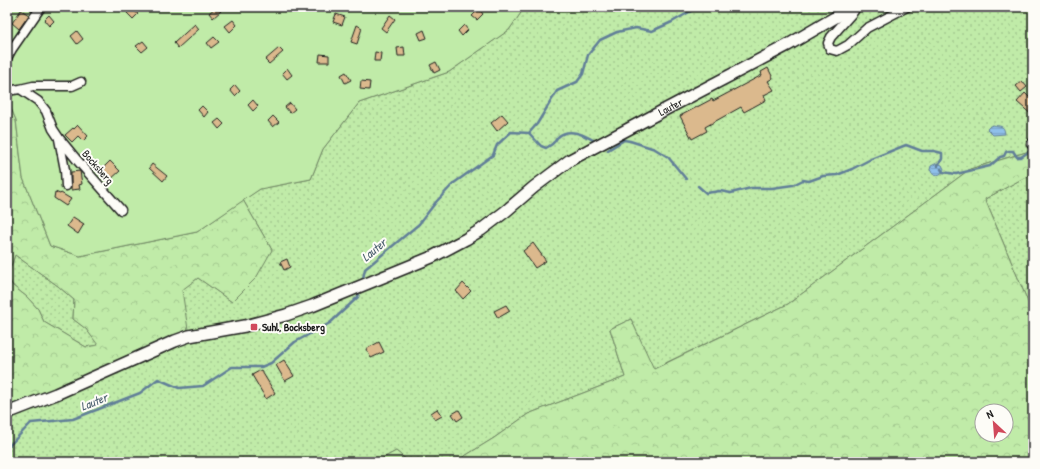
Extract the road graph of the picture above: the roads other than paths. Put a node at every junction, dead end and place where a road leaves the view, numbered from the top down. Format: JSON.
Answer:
{"nodes":[{"id":1,"x":41,"y":7,"type":"edge"},
{"id":2,"x":853,"y":7,"type":"edge"},
{"id":3,"x":907,"y":7,"type":"edge"},
{"id":4,"x":7,"y":58,"type":"edge"},
{"id":5,"x":81,"y":82,"type":"dead end"},
{"id":6,"x":20,"y":89,"type":"junction"},
{"id":7,"x":7,"y":91,"type":"edge"},
{"id":8,"x":59,"y":138,"type":"junction"},
{"id":9,"x":66,"y":186,"type":"dead end"},
{"id":10,"x":121,"y":210,"type":"dead end"},
{"id":11,"x":7,"y":413,"type":"edge"}],
"edges":[{"from":1,"to":4,"type":"street"},
{"from":2,"to":3,"type":"street"},
{"from":2,"to":11,"type":"street","name":"Lauter"},
{"from":5,"to":6,"type":"street"},
{"from":6,"to":7,"type":"street"},
{"from":6,"to":8,"type":"street","name":"Bocksberg"},
{"from":8,"to":9,"type":"street","name":"Bocksberg"},
{"from":8,"to":10,"type":"street","name":"Bocksberg"}]}
